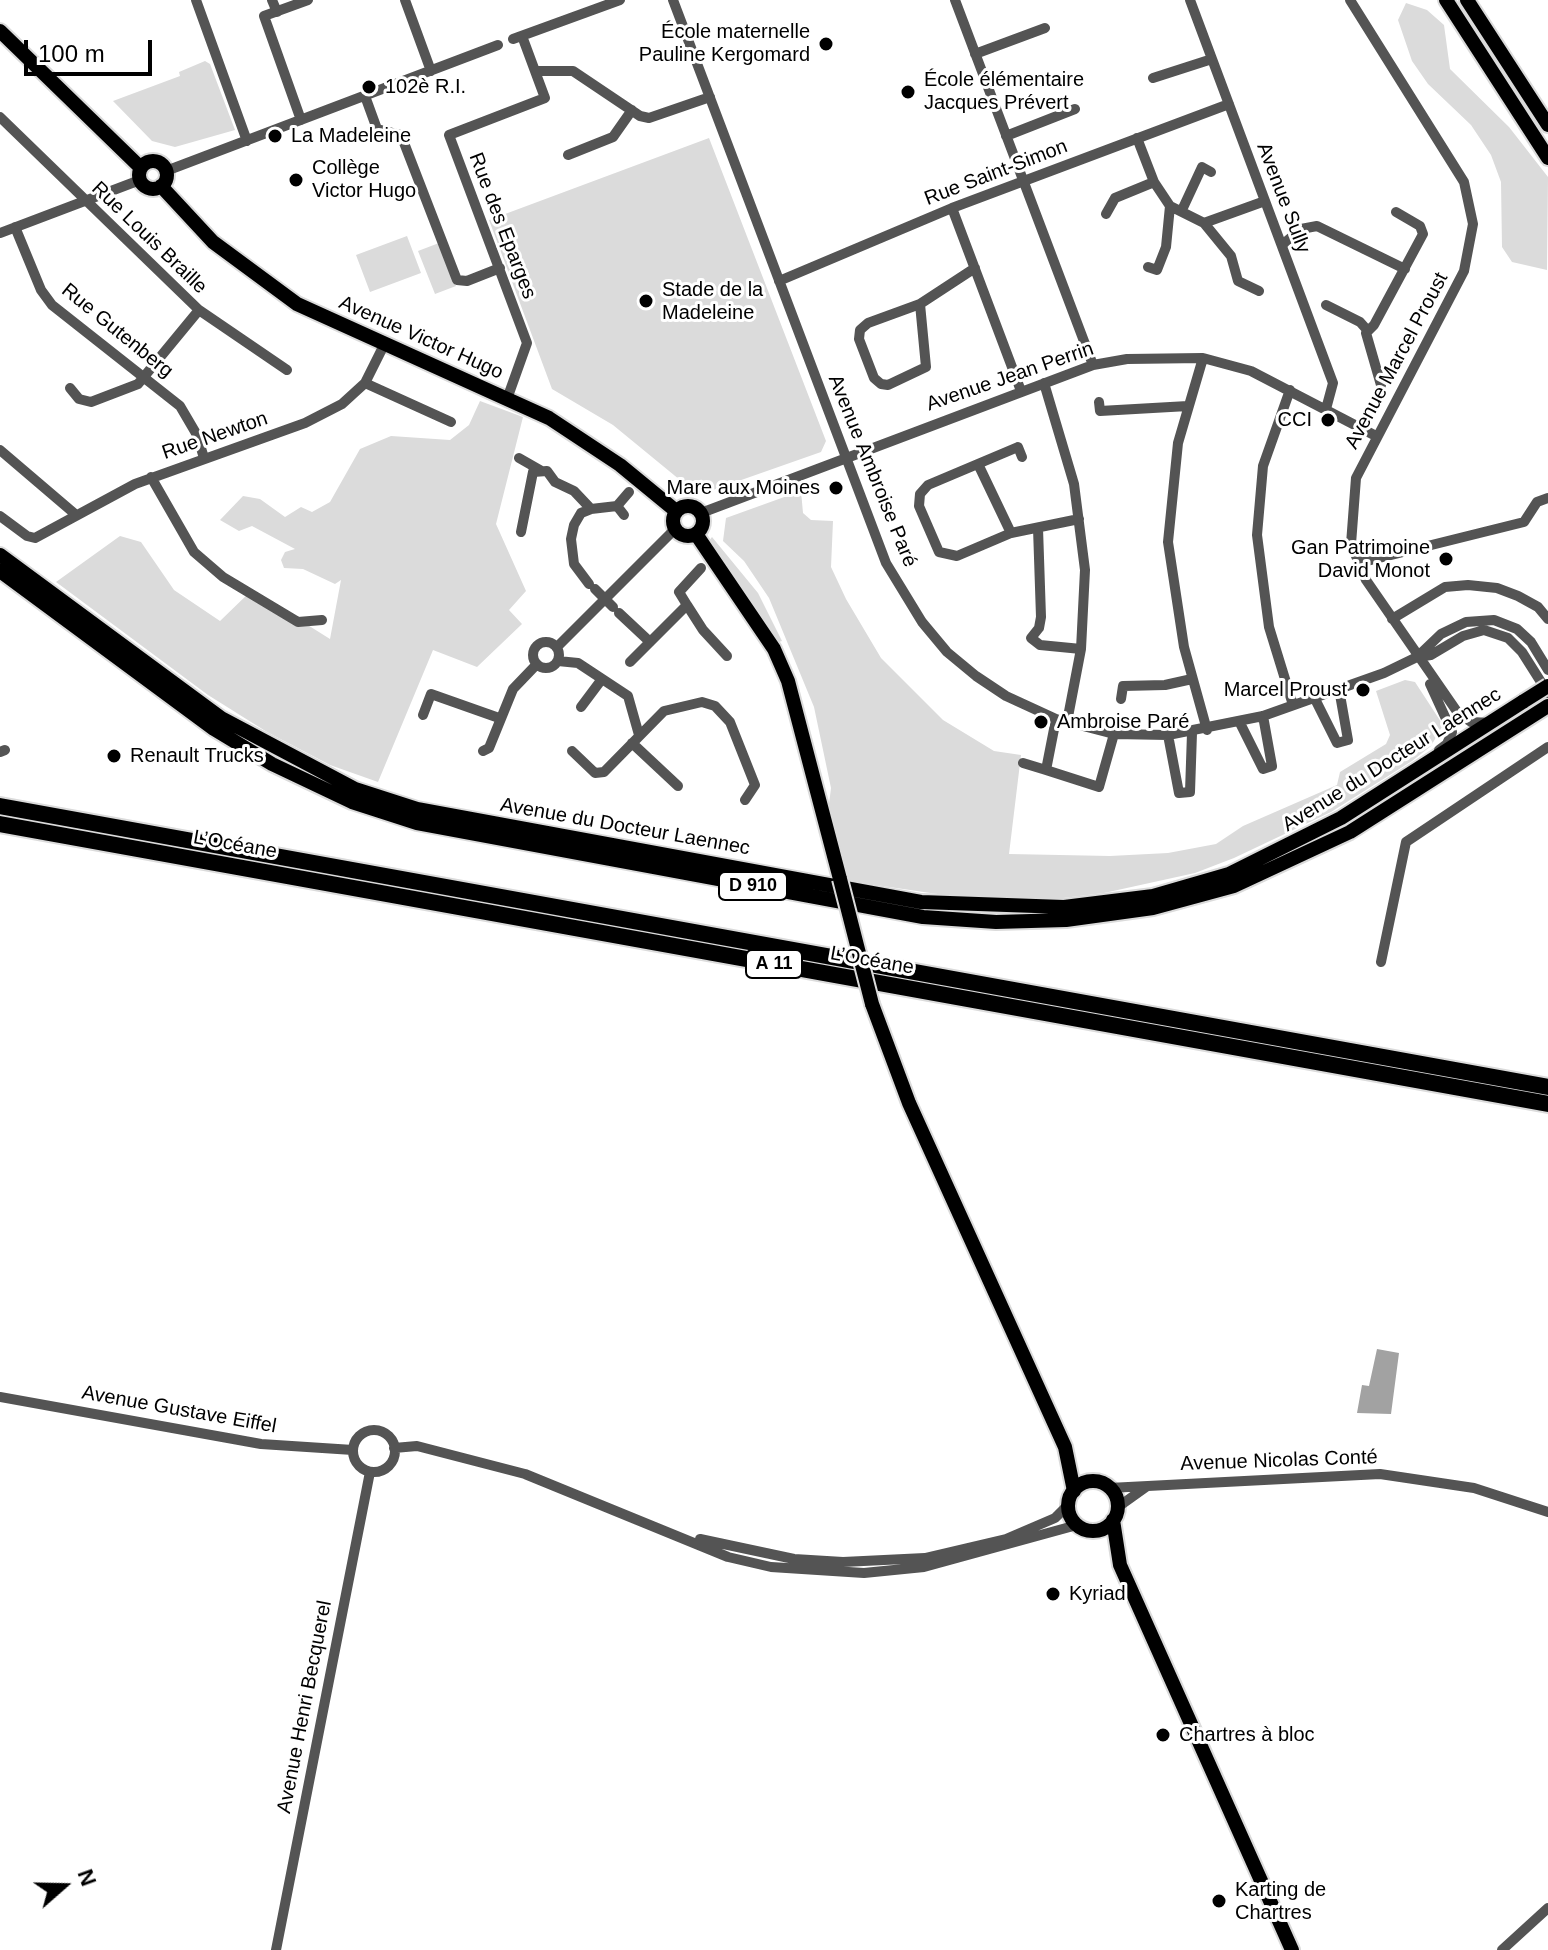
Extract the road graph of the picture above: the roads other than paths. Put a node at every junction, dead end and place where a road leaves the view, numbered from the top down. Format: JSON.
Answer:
{"nodes":[{"id":1,"x":196,"y":0,"type":"edge"},
{"id":2,"x":272,"y":0,"type":"edge"},
{"id":3,"x":308,"y":0,"type":"edge"},
{"id":4,"x":405,"y":0,"type":"edge"},
{"id":5,"x":620,"y":0,"type":"edge"},
{"id":6,"x":673,"y":0,"type":"edge"},
{"id":7,"x":955,"y":0,"type":"edge"},
{"id":8,"x":1190,"y":0,"type":"edge"},
{"id":9,"x":1350,"y":0,"type":"edge"},
{"id":10,"x":1446,"y":0,"type":"edge"},
{"id":11,"x":1467,"y":0,"type":"edge"},
{"id":12,"x":277,"y":12,"type":"junction"},
{"id":13,"x":1045,"y":28,"type":"dead end"},
{"id":14,"x":0,"y":31,"type":"edge"},
{"id":15,"x":498,"y":45,"type":"dead end"},
{"id":16,"x":975,"y":54,"type":"junction"},
{"id":17,"x":1212,"y":59,"type":"junction"},
{"id":18,"x":431,"y":71,"type":"junction"},
{"id":19,"x":536,"y":71,"type":"junction"},
{"id":20,"x":1153,"y":78,"type":"dead end"},
{"id":21,"x":365,"y":96,"type":"junction"},
{"id":22,"x":710,"y":97,"type":"junction"},
{"id":23,"x":1229,"y":104,"type":"junction"},
{"id":24,"x":1075,"y":109,"type":"dead end"},
{"id":25,"x":632,"y":110,"type":"junction"},
{"id":26,"x":0,"y":117,"type":"edge"},
{"id":27,"x":301,"y":120,"type":"junction"},
{"id":28,"x":1548,"y":125,"type":"edge"},
{"id":29,"x":1006,"y":136,"type":"junction"},
{"id":30,"x":1137,"y":138,"type":"junction"},
{"id":31,"x":247,"y":141,"type":"junction"},
{"id":32,"x":568,"y":155,"type":"dead end"},
{"id":33,"x":1548,"y":158,"type":"edge"},
{"id":34,"x":166,"y":171,"type":"junction"},
{"id":35,"x":1211,"y":172,"type":"dead end"},
{"id":36,"x":141,"y":174,"type":"junction"},
{"id":37,"x":1023,"y":181,"type":"junction"},
{"id":38,"x":1154,"y":182,"type":"junction"},
{"id":39,"x":161,"y":186,"type":"junction"},
{"id":40,"x":85,"y":201,"type":"junction"},
{"id":41,"x":1265,"y":201,"type":"junction"},
{"id":42,"x":1170,"y":206,"type":"junction"},
{"id":43,"x":952,"y":208,"type":"junction"},
{"id":44,"x":1182,"y":210,"type":"junction"},
{"id":45,"x":1396,"y":212,"type":"dead end"},
{"id":46,"x":1106,"y":214,"type":"dead end"},
{"id":47,"x":1204,"y":223,"type":"junction"},
{"id":48,"x":15,"y":227,"type":"junction"},
{"id":49,"x":0,"y":233,"type":"edge"},
{"id":50,"x":1282,"y":245,"type":"junction"},
{"id":51,"x":1148,"y":267,"type":"dead end"},
{"id":52,"x":500,"y":268,"type":"junction"},
{"id":53,"x":975,"y":268,"type":"junction"},
{"id":54,"x":1405,"y":269,"type":"junction"},
{"id":55,"x":779,"y":281,"type":"junction"},
{"id":56,"x":1259,"y":291,"type":"dead end"},
{"id":57,"x":920,"y":304,"type":"junction"},
{"id":58,"x":1326,"y":305,"type":"dead end"},
{"id":59,"x":199,"y":310,"type":"junction"},
{"id":60,"x":1368,"y":331,"type":"junction"},
{"id":61,"x":384,"y":345,"type":"junction"},
{"id":62,"x":1203,"y":358,"type":"junction"},
{"id":63,"x":1093,"y":365,"type":"junction"},
{"id":64,"x":287,"y":370,"type":"dead end"},
{"id":65,"x":144,"y":378,"type":"junction"},
{"id":66,"x":365,"y":383,"type":"junction"},
{"id":67,"x":1044,"y":383,"type":"junction"},
{"id":68,"x":1381,"y":385,"type":"dead end"},
{"id":69,"x":70,"y":388,"type":"dead end"},
{"id":70,"x":1290,"y":390,"type":"junction"},
{"id":71,"x":1021,"y":391,"type":"junction"},
{"id":72,"x":507,"y":399,"type":"junction"},
{"id":73,"x":1099,"y":402,"type":"dead end"},
{"id":74,"x":1188,"y":406,"type":"junction"},
{"id":75,"x":1326,"y":409,"type":"junction"},
{"id":76,"x":451,"y":422,"type":"dead end"},
{"id":77,"x":1376,"y":436,"type":"junction"},
{"id":78,"x":0,"y":450,"type":"edge"},
{"id":79,"x":845,"y":456,"type":"junction"},
{"id":80,"x":1022,"y":457,"type":"dead end"},
{"id":81,"x":204,"y":458,"type":"junction"},
{"id":82,"x":519,"y":458,"type":"dead end"},
{"id":83,"x":978,"y":464,"type":"junction"},
{"id":84,"x":540,"y":470,"type":"junction"},
{"id":85,"x":151,"y":477,"type":"junction"},
{"id":86,"x":629,"y":492,"type":"dead end"},
{"id":87,"x":1548,"y":498,"type":"edge"},
{"id":88,"x":591,"y":509,"type":"junction"},
{"id":89,"x":676,"y":511,"type":"junction"},
{"id":90,"x":701,"y":513,"type":"junction"},
{"id":91,"x":75,"y":514,"type":"junction"},
{"id":92,"x":0,"y":516,"type":"edge"},
{"id":93,"x":1079,"y":519,"type":"junction"},
{"id":94,"x":1038,"y":528,"type":"junction"},
{"id":95,"x":675,"y":529,"type":"junction"},
{"id":96,"x":521,"y":532,"type":"dead end"},
{"id":97,"x":1011,"y":533,"type":"junction"},
{"id":98,"x":696,"y":534,"type":"junction"},
{"id":99,"x":0,"y":555,"type":"edge"},
{"id":100,"x":1359,"y":563,"type":"junction"},
{"id":101,"x":701,"y":568,"type":"dead end"},
{"id":102,"x":0,"y":571,"type":"edge"},
{"id":103,"x":604,"y":598,"type":"junction"},
{"id":104,"x":687,"y":605,"type":"junction"},
{"id":105,"x":1392,"y":619,"type":"junction"},
{"id":106,"x":1548,"y":619,"type":"edge"},
{"id":107,"x":322,"y":620,"type":"dead end"},
{"id":108,"x":650,"y":642,"type":"junction"},
{"id":109,"x":557,"y":647,"type":"junction"},
{"id":110,"x":1081,"y":649,"type":"junction"},
{"id":111,"x":727,"y":656,"type":"dead end"},
{"id":112,"x":1417,"y":657,"type":"junction"},
{"id":113,"x":558,"y":661,"type":"junction"},
{"id":114,"x":630,"y":662,"type":"dead end"},
{"id":115,"x":537,"y":664,"type":"junction"},
{"id":116,"x":1548,"y":670,"type":"edge"},
{"id":117,"x":602,"y":679,"type":"junction"},
{"id":118,"x":1192,"y":679,"type":"junction"},
{"id":119,"x":1548,"y":686,"type":"edge"},
{"id":120,"x":1339,"y":689,"type":"junction"},
{"id":121,"x":1548,"y":693,"type":"edge"},
{"id":122,"x":1314,"y":697,"type":"junction"},
{"id":123,"x":1121,"y":699,"type":"dead end"},
{"id":124,"x":1293,"y":705,"type":"junction"},
{"id":125,"x":1548,"y":706,"type":"edge"},
{"id":126,"x":581,"y":707,"type":"dead end"},
{"id":127,"x":423,"y":715,"type":"dead end"},
{"id":128,"x":1263,"y":716,"type":"junction"},
{"id":129,"x":499,"y":718,"type":"junction"},
{"id":130,"x":1062,"y":720,"type":"junction"},
{"id":131,"x":1240,"y":723,"type":"junction"},
{"id":132,"x":1491,"y":723,"type":"junction"},
{"id":133,"x":1207,"y":730,"type":"junction"},
{"id":134,"x":1192,"y":733,"type":"junction"},
{"id":135,"x":1114,"y":734,"type":"junction"},
{"id":136,"x":1168,"y":735,"type":"junction"},
{"id":137,"x":636,"y":739,"type":"junction"},
{"id":138,"x":1548,"y":747,"type":"edge"},
{"id":139,"x":483,"y":751,"type":"dead end"},
{"id":140,"x":572,"y":751,"type":"dead end"},
{"id":141,"x":1023,"y":763,"type":"dead end"},
{"id":142,"x":1046,"y":770,"type":"junction"},
{"id":143,"x":678,"y":786,"type":"dead end"},
{"id":144,"x":1377,"y":795,"type":"junction"},
{"id":145,"x":745,"y":800,"type":"dead end"},
{"id":146,"x":0,"y":806,"type":"edge"},
{"id":147,"x":0,"y":824,"type":"edge"},
{"id":148,"x":1381,"y":962,"type":"dead end"},
{"id":149,"x":1548,"y":1087,"type":"edge"},
{"id":150,"x":1548,"y":1104,"type":"edge"},
{"id":151,"x":0,"y":1397,"type":"edge"},
{"id":152,"x":1065,"y":1447,"type":"junction"},
{"id":153,"x":394,"y":1448,"type":"junction"},
{"id":154,"x":353,"y":1450,"type":"junction"},
{"id":155,"x":370,"y":1472,"type":"junction"},
{"id":156,"x":1094,"y":1482,"type":"junction"},
{"id":157,"x":1151,"y":1484,"type":"junction"},
{"id":158,"x":1109,"y":1488,"type":"junction"},
{"id":159,"x":1074,"y":1491,"type":"junction"},
{"id":160,"x":1068,"y":1505,"type":"junction"},
{"id":161,"x":1548,"y":1512,"type":"edge"},
{"id":162,"x":1115,"y":1514,"type":"junction"},
{"id":163,"x":1084,"y":1528,"type":"junction"},
{"id":164,"x":667,"y":1532,"type":"junction"},
{"id":165,"x":794,"y":1559,"type":"junction"},
{"id":166,"x":772,"y":1562,"type":"dead end"},
{"id":167,"x":1120,"y":1565,"type":"junction"},
{"id":168,"x":1548,"y":1908,"type":"edge"},
{"id":169,"x":276,"y":1950,"type":"edge"},
{"id":170,"x":1292,"y":1950,"type":"edge"},
{"id":171,"x":1502,"y":1950,"type":"edge"}],
"edges":[{"from":1,"to":31,"type":"street"},
{"from":2,"to":12,"type":"street"},
{"from":3,"to":12,"type":"street"},
{"from":4,"to":18,"type":"street"},
{"from":5,"to":19,"type":"street","name":"Rue des Eparges"},
{"from":6,"to":22,"type":"street","name":"Avenue Ambroise Paré"},
{"from":7,"to":16,"type":"street"},
{"from":8,"to":17,"type":"street","name":"Avenue Sully"},
{"from":9,"to":77,"type":"street","name":"Avenue Marcel Proust"},
{"from":10,"to":33,"type":"main road"},
{"from":11,"to":28,"type":"main road"},
{"from":12,"to":27,"type":"street"},
{"from":13,"to":16,"type":"street"},
{"from":14,"to":36,"type":"main road"},
{"from":15,"to":18,"type":"street"},
{"from":16,"to":29,"type":"street"},
{"from":17,"to":20,"type":"street"},
{"from":17,"to":23,"type":"street","name":"Avenue Sully"},
{"from":18,"to":21,"type":"street"},
{"from":19,"to":25,"type":"street"},
{"from":19,"to":52,"type":"street","name":"Rue des Eparges"},
{"from":21,"to":27,"type":"street"},
{"from":21,"to":52,"type":"street"},
{"from":22,"to":25,"type":"street"},
{"from":22,"to":55,"type":"street","name":"Avenue Ambroise Paré"},
{"from":23,"to":30,"type":"street","name":"Rue Saint-Simon"},
{"from":23,"to":41,"type":"street","name":"Avenue Sully"},
{"from":24,"to":29,"type":"street"},
{"from":25,"to":32,"type":"street"},
{"from":26,"to":40,"type":"street","name":"Rue Louis Braille"},
{"from":27,"to":31,"type":"street"},
{"from":29,"to":37,"type":"street"},
{"from":30,"to":37,"type":"street","name":"Rue Saint-Simon"},
{"from":30,"to":38,"type":"street"},
{"from":31,"to":34,"type":"street"},
{"from":34,"to":36,"type":"main road"},
{"from":34,"to":39,"type":"main road"},
{"from":35,"to":44,"type":"street"},
{"from":36,"to":39,"type":"main road"},
{"from":36,"to":40,"type":"street"},
{"from":37,"to":43,"type":"street","name":"Rue Saint-Simon"},
{"from":37,"to":63,"type":"street"},
{"from":38,"to":42,"type":"street"},
{"from":38,"to":46,"type":"street"},
{"from":39,"to":61,"type":"main road","name":"Avenue Victor Hugo"},
{"from":40,"to":48,"type":"street"},
{"from":40,"to":59,"type":"street","name":"Rue Louis Braille"},
{"from":41,"to":47,"type":"street"},
{"from":41,"to":50,"type":"street","name":"Avenue Sully"},
{"from":42,"to":44,"type":"street"},
{"from":42,"to":51,"type":"street"},
{"from":43,"to":53,"type":"street"},
{"from":43,"to":55,"type":"street","name":"Rue Saint-Simon"},
{"from":44,"to":47,"type":"street"},
{"from":45,"to":54,"type":"street"},
{"from":47,"to":56,"type":"street"},
{"from":48,"to":49,"type":"street"},
{"from":48,"to":65,"type":"street","name":"Rue Gutenberg"},
{"from":50,"to":54,"type":"street"},
{"from":50,"to":75,"type":"street","name":"Avenue Sully"},
{"from":52,"to":72,"type":"street","name":"Rue des Eparges"},
{"from":53,"to":57,"type":"street"},
{"from":53,"to":71,"type":"street"},
{"from":54,"to":60,"type":"street"},
{"from":55,"to":79,"type":"street","name":"Avenue Ambroise Paré"},
{"from":57,"to":57,"type":"street"},
{"from":58,"to":60,"type":"street"},
{"from":59,"to":64,"type":"street","name":"Rue Louis Braille"},
{"from":59,"to":65,"type":"street"},
{"from":60,"to":68,"type":"street"},
{"from":61,"to":66,"type":"street","name":"Rue Newton"},
{"from":61,"to":72,"type":"main road","name":"Avenue Victor Hugo"},
{"from":62,"to":63,"type":"street","name":"Avenue Jean Perrin"},
{"from":62,"to":70,"type":"street","name":"Avenue Jean Perrin"},
{"from":62,"to":74,"type":"street"},
{"from":63,"to":67,"type":"street","name":"Avenue Jean Perrin"},
{"from":65,"to":69,"type":"street"},
{"from":65,"to":81,"type":"street","name":"Rue Gutenberg"},
{"from":66,"to":76,"type":"street"},
{"from":66,"to":81,"type":"street","name":"Rue Newton"},
{"from":67,"to":71,"type":"street","name":"Avenue Jean Perrin"},
{"from":67,"to":93,"type":"street"},
{"from":70,"to":75,"type":"street","name":"Avenue Jean Perrin"},
{"from":70,"to":124,"type":"street"},
{"from":71,"to":79,"type":"street","name":"Avenue Jean Perrin"},
{"from":72,"to":89,"type":"main road","name":"Avenue Victor Hugo"},
{"from":73,"to":74,"type":"street"},
{"from":74,"to":118,"type":"street"},
{"from":75,"to":77,"type":"street","name":"Avenue Jean Perrin"},
{"from":77,"to":100,"type":"street","name":"Avenue Marcel Proust"},
{"from":78,"to":91,"type":"street"},
{"from":79,"to":90,"type":"street","name":"Avenue Jean Perrin"},
{"from":79,"to":130,"type":"street","name":"Avenue Ambroise Paré"},
{"from":80,"to":83,"type":"street"},
{"from":81,"to":85,"type":"street","name":"Rue Newton"},
{"from":82,"to":84,"type":"street"},
{"from":83,"to":97,"type":"street"},
{"from":83,"to":97,"type":"street"},
{"from":84,"to":88,"type":"street"},
{"from":84,"to":96,"type":"street"},
{"from":85,"to":91,"type":"street","name":"Rue Newton"},
{"from":85,"to":107,"type":"street"},
{"from":86,"to":88,"type":"street"},
{"from":87,"to":100,"type":"street"},
{"from":88,"to":103,"type":"street"},
{"from":89,"to":90,"type":"main road"},
{"from":89,"to":95,"type":"main road"},
{"from":90,"to":98,"type":"main road"},
{"from":91,"to":92,"type":"street","name":"Rue Newton"},
{"from":93,"to":94,"type":"street"},
{"from":93,"to":110,"type":"street"},
{"from":94,"to":97,"type":"street"},
{"from":94,"to":110,"type":"street"},
{"from":95,"to":98,"type":"main road"},
{"from":95,"to":103,"type":"street"},
{"from":98,"to":152,"type":"main road","bridge":true},
{"from":99,"to":144,"type":"main road","name":"Avenue du Docteur Laennec","number":"D 910"},
{"from":100,"to":105,"type":"street","name":"Avenue Marcel Proust"},
{"from":101,"to":104,"type":"street"},
{"from":102,"to":125,"type":"main road","name":"Avenue du Docteur Laennec","number":"D 910"},
{"from":103,"to":108,"type":"street"},
{"from":103,"to":109,"type":"street"},
{"from":104,"to":108,"type":"street"},
{"from":104,"to":111,"type":"street"},
{"from":105,"to":106,"type":"street"},
{"from":105,"to":112,"type":"street","name":"Avenue Marcel Proust"},
{"from":108,"to":114,"type":"street"},
{"from":109,"to":113,"type":"street"},
{"from":109,"to":115,"type":"street"},
{"from":110,"to":130,"type":"street"},
{"from":112,"to":116,"type":"street"},
{"from":112,"to":120,"type":"street","name":"Avenue Ambroise Paré"},
{"from":112,"to":121,"type":"street","name":"Avenue Ambroise Paré"},
{"from":112,"to":132,"type":"street","name":"Avenue Marcel Proust"},
{"from":112,"to":144,"type":"street","name":"Avenue Marcel Proust"},
{"from":113,"to":115,"type":"street"},
{"from":113,"to":117,"type":"street"},
{"from":115,"to":129,"type":"street"},
{"from":117,"to":126,"type":"street"},
{"from":117,"to":137,"type":"street"},
{"from":118,"to":123,"type":"street"},
{"from":118,"to":133,"type":"street"},
{"from":119,"to":132,"type":"main road","name":"Avenue du Docteur Laennec","number":"D 910","bridge":true},
{"from":120,"to":122,"type":"street","name":"Avenue Ambroise Paré"},
{"from":120,"to":122,"type":"street"},
{"from":122,"to":124,"type":"street","name":"Avenue Ambroise Paré"},
{"from":124,"to":128,"type":"street","name":"Avenue Ambroise Paré"},
{"from":127,"to":129,"type":"street"},
{"from":128,"to":131,"type":"street","name":"Avenue Ambroise Paré"},
{"from":128,"to":131,"type":"street"},
{"from":129,"to":139,"type":"street"},
{"from":130,"to":135,"type":"street","name":"Avenue Ambroise Paré"},
{"from":130,"to":142,"type":"street"},
{"from":131,"to":133,"type":"street","name":"Avenue Ambroise Paré"},
{"from":132,"to":144,"type":"main road","name":"Avenue du Docteur Laennec","number":"D 910"},
{"from":133,"to":134,"type":"street","name":"Avenue Ambroise Paré"},
{"from":134,"to":136,"type":"street","name":"Avenue Ambroise Paré"},
{"from":134,"to":136,"type":"street"},
{"from":135,"to":136,"type":"street","name":"Avenue Ambroise Paré"},
{"from":135,"to":142,"type":"street"},
{"from":137,"to":140,"type":"street"},
{"from":137,"to":143,"type":"street"},
{"from":137,"to":145,"type":"street"},
{"from":138,"to":148,"type":"street"},
{"from":141,"to":142,"type":"street"},
{"from":146,"to":149,"type":"highway","name":"L’Océane","number":"A 11"},
{"from":147,"to":150,"type":"highway","name":"L’Océane","number":"A 11"},
{"from":151,"to":154,"type":"street","name":"Avenue Gustave Eiffel"},
{"from":152,"to":156,"type":"main road"},
{"from":152,"to":159,"type":"main road"},
{"from":153,"to":154,"type":"street"},
{"from":153,"to":155,"type":"street"},
{"from":153,"to":164,"type":"street"},
{"from":154,"to":155,"type":"street"},
{"from":155,"to":169,"type":"street","name":"Avenue Henri Becquerel"},
{"from":156,"to":158,"type":"main road"},
{"from":156,"to":159,"type":"main road"},
{"from":157,"to":158,"type":"street","name":"Avenue Nicolas Conté"},
{"from":157,"to":161,"type":"street","name":"Avenue Nicolas Conté"},
{"from":157,"to":162,"type":"street"},
{"from":158,"to":162,"type":"main road"},
{"from":159,"to":160,"type":"main road"},
{"from":160,"to":163,"type":"main road"},
{"from":160,"to":165,"type":"street"},
{"from":162,"to":163,"type":"main road"},
{"from":162,"to":167,"type":"main road"},
{"from":163,"to":164,"type":"street"},
{"from":163,"to":167,"type":"main road"},
{"from":164,"to":165,"type":"street"},
{"from":165,"to":166,"type":"street"},
{"from":167,"to":170,"type":"main road"},
{"from":168,"to":171,"type":"street"}]}
